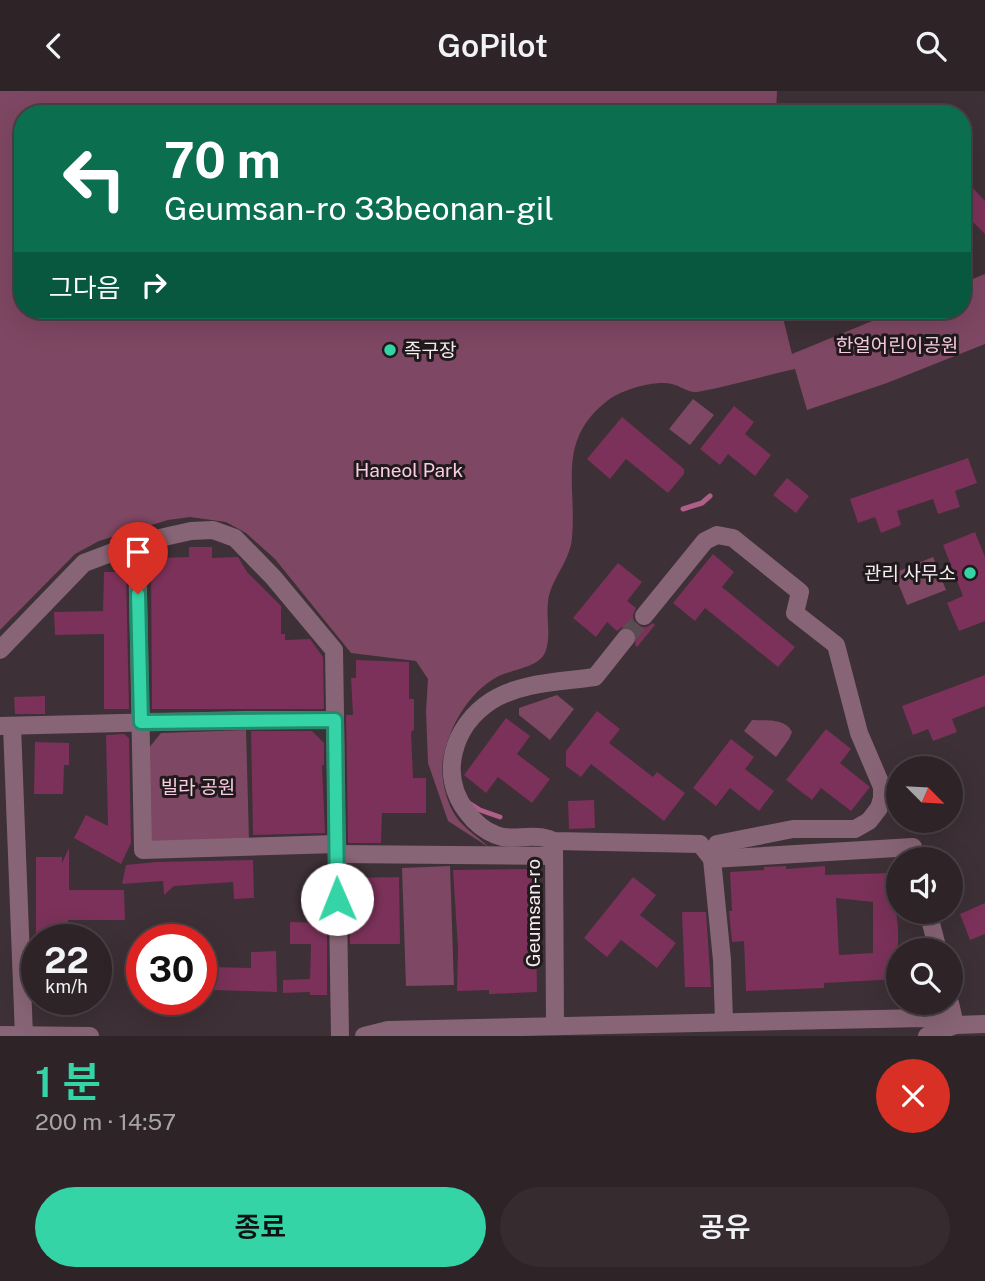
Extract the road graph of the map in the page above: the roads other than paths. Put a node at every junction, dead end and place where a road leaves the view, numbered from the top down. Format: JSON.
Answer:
{"nodes":[{"id":1,"x":138,"y":543,"type":"junction"},
{"id":2,"x":645,"y":616,"type":"tunnel mouth"},
{"id":3,"x":626,"y":638,"type":"tunnel mouth"},
{"id":4,"x":0,"y":650,"type":"edge"},
{"id":5,"x":335,"y":720,"type":"junction"},
{"id":6,"x":141,"y":722,"type":"junction"},
{"id":7,"x":6,"y":726,"type":"edge"},
{"id":8,"x":554,"y":848,"type":"junction"},
{"id":9,"x":337,"y":849,"type":"junction"},
{"id":10,"x":886,"y":849,"type":"edge"},
{"id":11,"x":8,"y":858,"type":"edge"},
{"id":12,"x":712,"y":859,"type":"junction"},
{"id":13,"x":953,"y":1015,"type":"edge"},
{"id":14,"x":724,"y":1021,"type":"junction"},
{"id":15,"x":985,"y":1024,"type":"edge"},
{"id":16,"x":955,"y":1025,"type":"junction"},
{"id":17,"x":555,"y":1026,"type":"junction"},
{"id":18,"x":0,"y":1035,"type":"edge"},
{"id":19,"x":24,"y":1036,"type":"edge"},
{"id":20,"x":90,"y":1036,"type":"edge"},
{"id":21,"x":340,"y":1036,"type":"edge"},
{"id":22,"x":364,"y":1036,"type":"edge"},
{"id":23,"x":927,"y":1036,"type":"edge"}],
"edges":[{"from":1,"to":4,"type":"street"},
{"from":1,"to":5,"type":"street"},
{"from":1,"to":6,"type":"street"},
{"from":2,"to":12,"type":"street"},
{"from":3,"to":8,"type":"street"},
{"from":5,"to":6,"type":"street"},
{"from":5,"to":9,"type":"street"},
{"from":6,"to":7,"type":"street"},
{"from":6,"to":9,"type":"street"},
{"from":7,"to":11,"type":"street"},
{"from":8,"to":9,"type":"street"},
{"from":8,"to":12,"type":"street","name":"Geumsan-ro"},
{"from":8,"to":17,"type":"street","name":"Geumsan-ro"},
{"from":9,"to":21,"type":"street"},
{"from":10,"to":12,"type":"street"},
{"from":11,"to":19,"type":"street"},
{"from":12,"to":14,"type":"street"},
{"from":13,"to":16,"type":"street"},
{"from":14,"to":16,"type":"street"},
{"from":14,"to":17,"type":"street"},
{"from":15,"to":16,"type":"street"},
{"from":16,"to":23,"type":"street"},
{"from":17,"to":22,"type":"street"},
{"from":18,"to":19,"type":"street"},
{"from":19,"to":20,"type":"street"}]}
